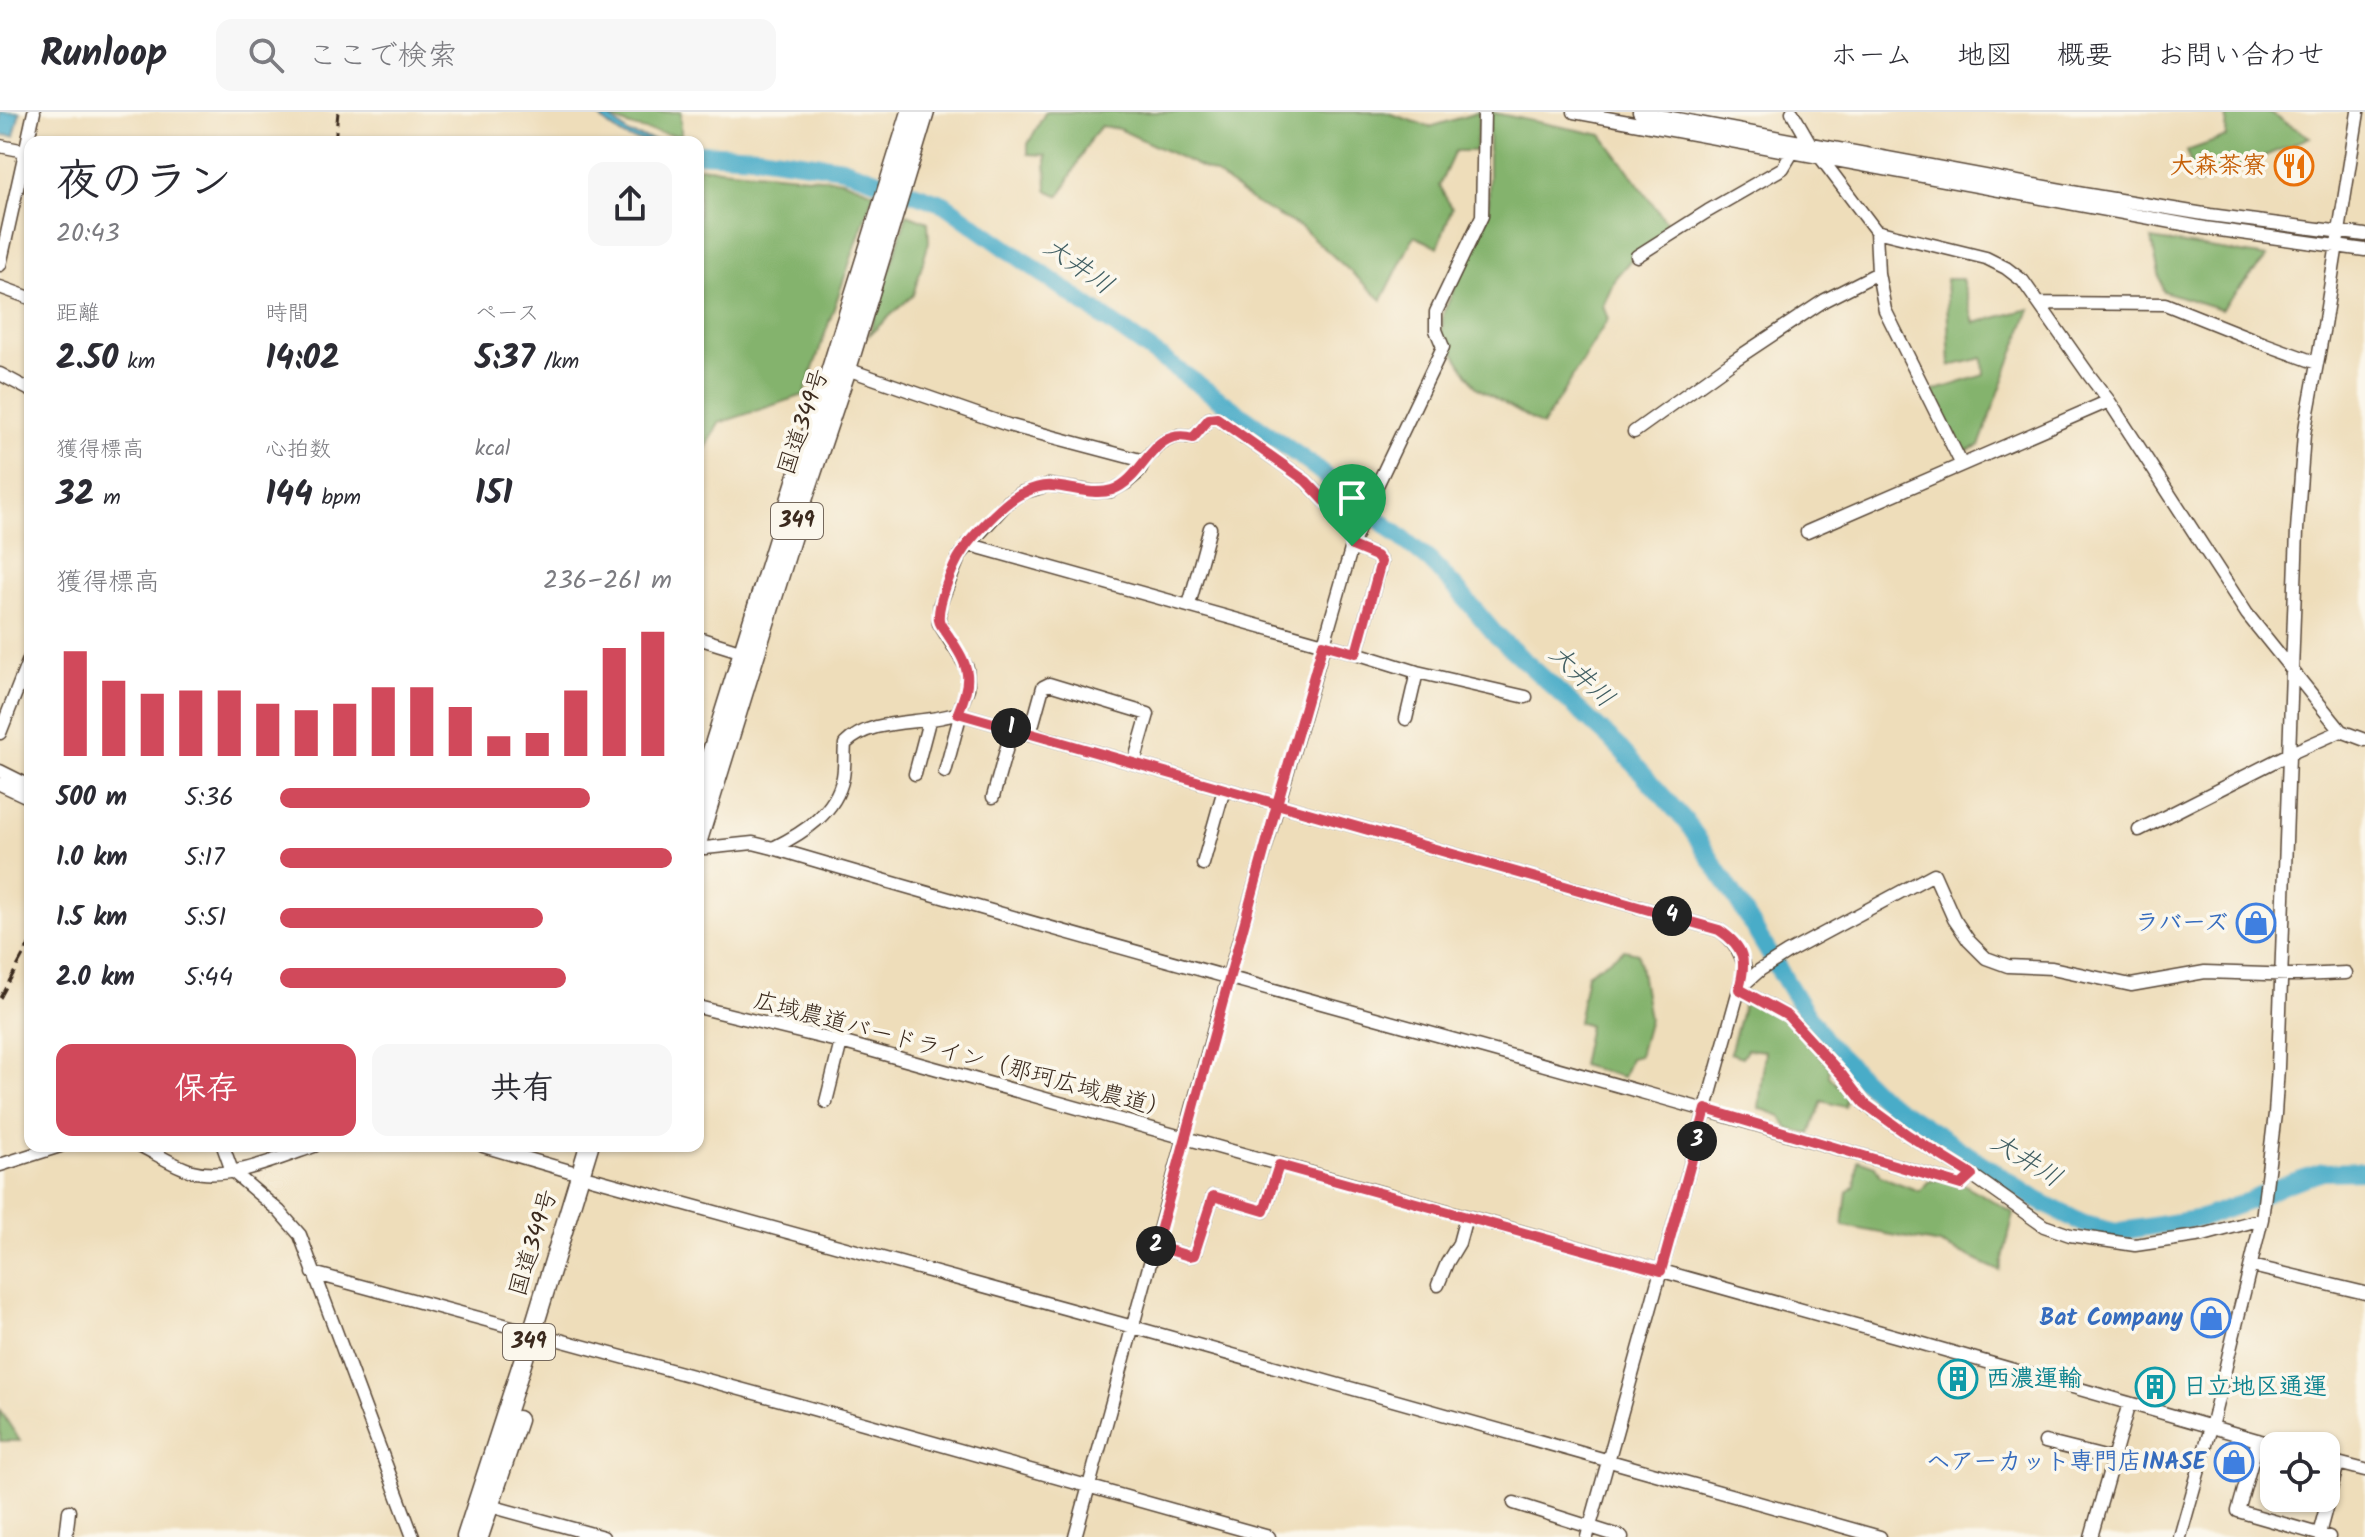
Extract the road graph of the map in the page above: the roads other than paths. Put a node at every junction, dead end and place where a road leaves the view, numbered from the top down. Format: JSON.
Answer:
{"nodes":[{"id":1,"x":34,"y":112,"type":"edge"},
{"id":2,"x":911,"y":112,"type":"edge"},
{"id":3,"x":925,"y":112,"type":"edge"},
{"id":4,"x":1484,"y":112,"type":"edge"},
{"id":5,"x":1574,"y":112,"type":"edge"},
{"id":6,"x":1639,"y":112,"type":"edge"},
{"id":7,"x":1792,"y":112,"type":"edge"},
{"id":8,"x":2358,"y":112,"type":"edge"},
{"id":9,"x":28,"y":136,"type":"edge"},
{"id":10,"x":1811,"y":145,"type":"junction"},
{"id":11,"x":0,"y":146,"type":"edge"},
{"id":12,"x":24,"y":151,"type":"edge"},
{"id":13,"x":1792,"y":153,"type":"junction"},
{"id":14,"x":24,"y":156,"type":"edge"},
{"id":15,"x":1822,"y":159,"type":"junction"},
{"id":16,"x":899,"y":174,"type":"junction"},
{"id":17,"x":891,"y":201,"type":"junction"},
{"id":18,"x":1876,"y":231,"type":"junction"},
{"id":19,"x":2339,"y":232,"type":"junction"},
{"id":20,"x":2365,"y":235,"type":"edge"},
{"id":21,"x":2335,"y":246,"type":"junction"},
{"id":22,"x":2365,"y":250,"type":"edge"},
{"id":23,"x":1637,"y":256,"type":"dead end"},
{"id":24,"x":0,"y":265,"type":"edge"},
{"id":25,"x":1878,"y":273,"type":"junction"},
{"id":26,"x":0,"y":287,"type":"edge"},
{"id":27,"x":24,"y":296,"type":"edge"},
{"id":28,"x":2039,"y":303,"type":"junction"},
{"id":29,"x":2317,"y":363,"type":"junction"},
{"id":30,"x":847,"y":369,"type":"junction"},
{"id":31,"x":0,"y":374,"type":"edge"},
{"id":32,"x":24,"y":387,"type":"edge"},
{"id":33,"x":2109,"y":401,"type":"junction"},
{"id":34,"x":1634,"y":432,"type":"dead end"},
{"id":35,"x":1144,"y":461,"type":"junction"},
{"id":36,"x":1961,"y":463,"type":"junction"},
{"id":37,"x":1210,"y":528,"type":"dead end"},
{"id":38,"x":1807,"y":532,"type":"dead end"},
{"id":39,"x":967,"y":544,"type":"junction"},
{"id":40,"x":1352,"y":546,"type":"junction"},
{"id":41,"x":1189,"y":605,"type":"junction"},
{"id":42,"x":704,"y":640,"type":"edge"},
{"id":43,"x":1323,"y":644,"type":"junction"},
{"id":44,"x":743,"y":652,"type":"junction"},
{"id":45,"x":1356,"y":653,"type":"junction"},
{"id":46,"x":24,"y":672,"type":"edge"},
{"id":47,"x":1417,"y":672,"type":"junction"},
{"id":48,"x":2292,"y":672,"type":"junction"},
{"id":49,"x":1526,"y":697,"type":"dead end"},
{"id":50,"x":958,"y":713,"type":"junction"},
{"id":51,"x":1406,"y":719,"type":"dead end"},
{"id":52,"x":929,"y":721,"type":"junction"},
{"id":53,"x":1012,"y":729,"type":"junction"},
{"id":54,"x":2341,"y":731,"type":"junction"},
{"id":55,"x":0,"y":733,"type":"edge"},
{"id":56,"x":1030,"y":734,"type":"junction"},
{"id":57,"x":2365,"y":740,"type":"edge"},
{"id":58,"x":2289,"y":754,"type":"junction"},
{"id":59,"x":1134,"y":763,"type":"junction"},
{"id":60,"x":0,"y":771,"type":"edge"},
{"id":61,"x":945,"y":772,"type":"dead end"},
{"id":62,"x":915,"y":774,"type":"dead end"},
{"id":63,"x":704,"y":777,"type":"edge"},
{"id":64,"x":24,"y":783,"type":"edge"},
{"id":65,"x":0,"y":784,"type":"edge"},
{"id":66,"x":1224,"y":789,"type":"junction"},
{"id":67,"x":24,"y":795,"type":"edge"},
{"id":68,"x":993,"y":797,"type":"dead end"},
{"id":69,"x":1277,"y":804,"type":"junction"},
{"id":70,"x":704,"y":821,"type":"edge"},
{"id":71,"x":2139,"y":830,"type":"dead end"},
{"id":72,"x":704,"y":848,"type":"edge"},
{"id":73,"x":773,"y":848,"type":"junction"},
{"id":74,"x":1203,"y":864,"type":"dead end"},
{"id":75,"x":2346,"y":973,"type":"dead end"},
{"id":76,"x":2282,"y":974,"type":"junction"},
{"id":77,"x":1229,"y":978,"type":"junction"},
{"id":78,"x":1739,"y":989,"type":"junction"},
{"id":79,"x":704,"y":1008,"type":"edge"},
{"id":80,"x":841,"y":1042,"type":"junction"},
{"id":81,"x":826,"y":1102,"type":"dead end"},
{"id":82,"x":1706,"y":1109,"type":"junction"},
{"id":83,"x":1185,"y":1139,"type":"junction"},
{"id":84,"x":41,"y":1152,"type":"edge"},
{"id":85,"x":153,"y":1152,"type":"edge"},
{"id":86,"x":225,"y":1152,"type":"edge"},
{"id":87,"x":296,"y":1152,"type":"edge"},
{"id":88,"x":504,"y":1152,"type":"edge"},
{"id":89,"x":588,"y":1152,"type":"edge"},
{"id":90,"x":599,"y":1152,"type":"edge"},
{"id":91,"x":0,"y":1165,"type":"edge"},
{"id":92,"x":1279,"y":1165,"type":"junction"},
{"id":93,"x":232,"y":1171,"type":"junction"},
{"id":94,"x":1972,"y":1175,"type":"junction"},
{"id":95,"x":586,"y":1176,"type":"junction"},
{"id":96,"x":1466,"y":1217,"type":"junction"},
{"id":97,"x":2262,"y":1219,"type":"junction"},
{"id":98,"x":1156,"y":1246,"type":"junction"},
{"id":99,"x":2252,"y":1266,"type":"junction"},
{"id":100,"x":1661,"y":1271,"type":"junction"},
{"id":101,"x":313,"y":1273,"type":"junction"},
{"id":102,"x":1438,"y":1285,"type":"dead end"},
{"id":103,"x":2365,"y":1293,"type":"edge"},
{"id":104,"x":1133,"y":1327,"type":"junction"},
{"id":105,"x":538,"y":1335,"type":"junction"},
{"id":106,"x":2129,"y":1403,"type":"junction"},
{"id":107,"x":2211,"y":1427,"type":"junction"},
{"id":108,"x":2258,"y":1440,"type":"joint"},
{"id":109,"x":2045,"y":1442,"type":"dead end"},
{"id":110,"x":2113,"y":1459,"type":"junction"},
{"id":111,"x":1608,"y":1460,"type":"junction"},
{"id":112,"x":2340,"y":1463,"type":"edge"},
{"id":113,"x":2365,"y":1470,"type":"edge"},
{"id":114,"x":1089,"y":1486,"type":"junction"},
{"id":115,"x":1514,"y":1503,"type":"dead end"},
{"id":116,"x":490,"y":1506,"type":"junction"},
{"id":117,"x":69,"y":1511,"type":"dead end"},
{"id":118,"x":2327,"y":1512,"type":"edge"},
{"id":119,"x":1588,"y":1531,"type":"edge"},
{"id":120,"x":2324,"y":1536,"type":"edge"},
{"id":121,"x":66,"y":1537,"type":"edge"},
{"id":122,"x":413,"y":1537,"type":"edge"},
{"id":123,"x":466,"y":1537,"type":"edge"},
{"id":124,"x":479,"y":1537,"type":"edge"},
{"id":125,"x":603,"y":1537,"type":"edge"},
{"id":126,"x":1075,"y":1537,"type":"edge"},
{"id":127,"x":1269,"y":1537,"type":"edge"},
{"id":128,"x":1622,"y":1537,"type":"edge"},
{"id":129,"x":1880,"y":1537,"type":"edge"},
{"id":130,"x":2091,"y":1537,"type":"edge"},
{"id":131,"x":2180,"y":1537,"type":"edge"}],
"edges":[{"from":1,"to":9,"type":"street"},
{"from":2,"to":16,"type":"highway","name":"国道349号","number":"349"},
{"from":3,"to":16,"type":"highway","name":"国道349号","number":"349"},
{"from":4,"to":40,"type":"street"},
{"from":5,"to":13,"type":"street"},
{"from":6,"to":10,"type":"street"},
{"from":7,"to":10,"type":"street"},
{"from":8,"to":19,"type":"street"},
{"from":10,"to":15,"type":"street"},
{"from":10,"to":19,"type":"street"},
{"from":11,"to":12,"type":"street"},
{"from":13,"to":15,"type":"street"},
{"from":13,"to":23,"type":"street"},
{"from":14,"to":24,"type":"street"},
{"from":15,"to":18,"type":"street"},
{"from":15,"to":21,"type":"street"},
{"from":16,"to":17,"type":"highway","name":"国道349号","number":"349"},
{"from":17,"to":30,"type":"highway","name":"国道349号","number":"349"},
{"from":17,"to":44,"type":"highway","name":"国道349号","number":"349"},
{"from":18,"to":25,"type":"street"},
{"from":18,"to":28,"type":"street"},
{"from":19,"to":20,"type":"street"},
{"from":19,"to":21,"type":"street"},
{"from":21,"to":22,"type":"street"},
{"from":21,"to":29,"type":"street"},
{"from":25,"to":34,"type":"street"},
{"from":25,"to":36,"type":"street"},
{"from":26,"to":27,"type":"street"},
{"from":28,"to":29,"type":"street"},
{"from":28,"to":33,"type":"street"},
{"from":29,"to":48,"type":"street"},
{"from":30,"to":35,"type":"street"},
{"from":30,"to":70,"type":"highway","name":"国道349号","number":"349"},
{"from":31,"to":32,"type":"street"},
{"from":33,"to":36,"type":"street"},
{"from":33,"to":48,"type":"street"},
{"from":35,"to":39,"type":"street"},
{"from":35,"to":40,"type":"street"},
{"from":36,"to":38,"type":"street"},
{"from":37,"to":41,"type":"street"},
{"from":39,"to":41,"type":"street"},
{"from":39,"to":50,"type":"street"},
{"from":40,"to":43,"type":"street"},
{"from":40,"to":45,"type":"street"},
{"from":41,"to":43,"type":"street"},
{"from":42,"to":44,"type":"street"},
{"from":43,"to":45,"type":"street"},
{"from":43,"to":69,"type":"street"},
{"from":44,"to":63,"type":"highway","name":"国道349号","number":"349"},
{"from":45,"to":47,"type":"street"},
{"from":46,"to":55,"type":"street"},
{"from":47,"to":49,"type":"street"},
{"from":47,"to":51,"type":"street"},
{"from":48,"to":54,"type":"street"},
{"from":48,"to":58,"type":"street"},
{"from":50,"to":52,"type":"street"},
{"from":50,"to":53,"type":"street"},
{"from":50,"to":61,"type":"street"},
{"from":52,"to":62,"type":"street"},
{"from":52,"to":73,"type":"street"},
{"from":53,"to":56,"type":"street"},
{"from":53,"to":68,"type":"street"},
{"from":54,"to":57,"type":"street"},
{"from":54,"to":58,"type":"street"},
{"from":56,"to":59,"type":"street"},
{"from":56,"to":59,"type":"street"},
{"from":58,"to":71,"type":"street"},
{"from":58,"to":76,"type":"street"},
{"from":59,"to":66,"type":"street"},
{"from":60,"to":64,"type":"street"},
{"from":65,"to":67,"type":"street"},
{"from":66,"to":69,"type":"street"},
{"from":66,"to":74,"type":"street"},
{"from":69,"to":77,"type":"street"},
{"from":69,"to":78,"type":"street"},
{"from":72,"to":73,"type":"street"},
{"from":73,"to":77,"type":"street"},
{"from":75,"to":76,"type":"street"},
{"from":76,"to":78,"type":"street"},
{"from":76,"to":97,"type":"street"},
{"from":77,"to":82,"type":"street"},
{"from":77,"to":83,"type":"street"},
{"from":78,"to":82,"type":"street"},
{"from":78,"to":94,"type":"street"},
{"from":79,"to":80,"type":"street","name":"広域農道バードライン（那珂広域農道）"},
{"from":80,"to":81,"type":"street"},
{"from":80,"to":83,"type":"street","name":"広域農道バードライン（那珂広域農道）"},
{"from":82,"to":94,"type":"street"},
{"from":82,"to":100,"type":"street"},
{"from":83,"to":92,"type":"street","name":"広域農道バードライン（那珂広域農道）"},
{"from":83,"to":98,"type":"street"},
{"from":84,"to":91,"type":"street"},
{"from":85,"to":93,"type":"street"},
{"from":86,"to":93,"type":"street"},
{"from":87,"to":93,"type":"street"},
{"from":88,"to":95,"type":"street"},
{"from":89,"to":95,"type":"highway","name":"国道349号","number":"349"},
{"from":90,"to":95,"type":"highway","name":"国道349号","number":"349"},
{"from":92,"to":96,"type":"street","name":"広域農道バードライン（那珂広域農道）"},
{"from":92,"to":98,"type":"street"},
{"from":93,"to":101,"type":"street"},
{"from":94,"to":97,"type":"street"},
{"from":95,"to":104,"type":"street"},
{"from":95,"to":105,"type":"highway","name":"国道349号","number":"349"},
{"from":96,"to":100,"type":"street","name":"広域農道バードライン（那珂広域農道）"},
{"from":96,"to":102,"type":"street"},
{"from":97,"to":99,"type":"street"},
{"from":98,"to":104,"type":"street"},
{"from":99,"to":103,"type":"street"},
{"from":99,"to":107,"type":"street"},
{"from":100,"to":106,"type":"street","name":"広域農道バードライン（那珂広域農道）"},
{"from":100,"to":111,"type":"street"},
{"from":101,"to":105,"type":"street"},
{"from":101,"to":122,"type":"street"},
{"from":104,"to":111,"type":"street"},
{"from":104,"to":114,"type":"street"},
{"from":105,"to":114,"type":"street"},
{"from":105,"to":116,"type":"highway","name":"国道349号","number":"349"},
{"from":105,"to":123,"type":"highway","name":"国道349号","number":"349"},
{"from":106,"to":107,"type":"street","name":"広域農道バードライン（那珂広域農道）"},
{"from":106,"to":110,"type":"street"},
{"from":107,"to":108,"type":"street","name":"広域農道バードライン（那珂広域農道）"},
{"from":107,"to":131,"type":"street"},
{"from":108,"to":120,"type":"street"},
{"from":109,"to":110,"type":"street"},
{"from":110,"to":130,"type":"street"},
{"from":111,"to":119,"type":"street"},
{"from":111,"to":129,"type":"street"},
{"from":112,"to":113,"type":"street"},
{"from":114,"to":126,"type":"street"},
{"from":114,"to":127,"type":"street"},
{"from":115,"to":119,"type":"street"},
{"from":116,"to":124,"type":"highway","name":"国道349号","number":"349"},
{"from":116,"to":125,"type":"street"},
{"from":117,"to":121,"type":"street"},
{"from":118,"to":120,"type":"street"},
{"from":119,"to":128,"type":"street"}]}
